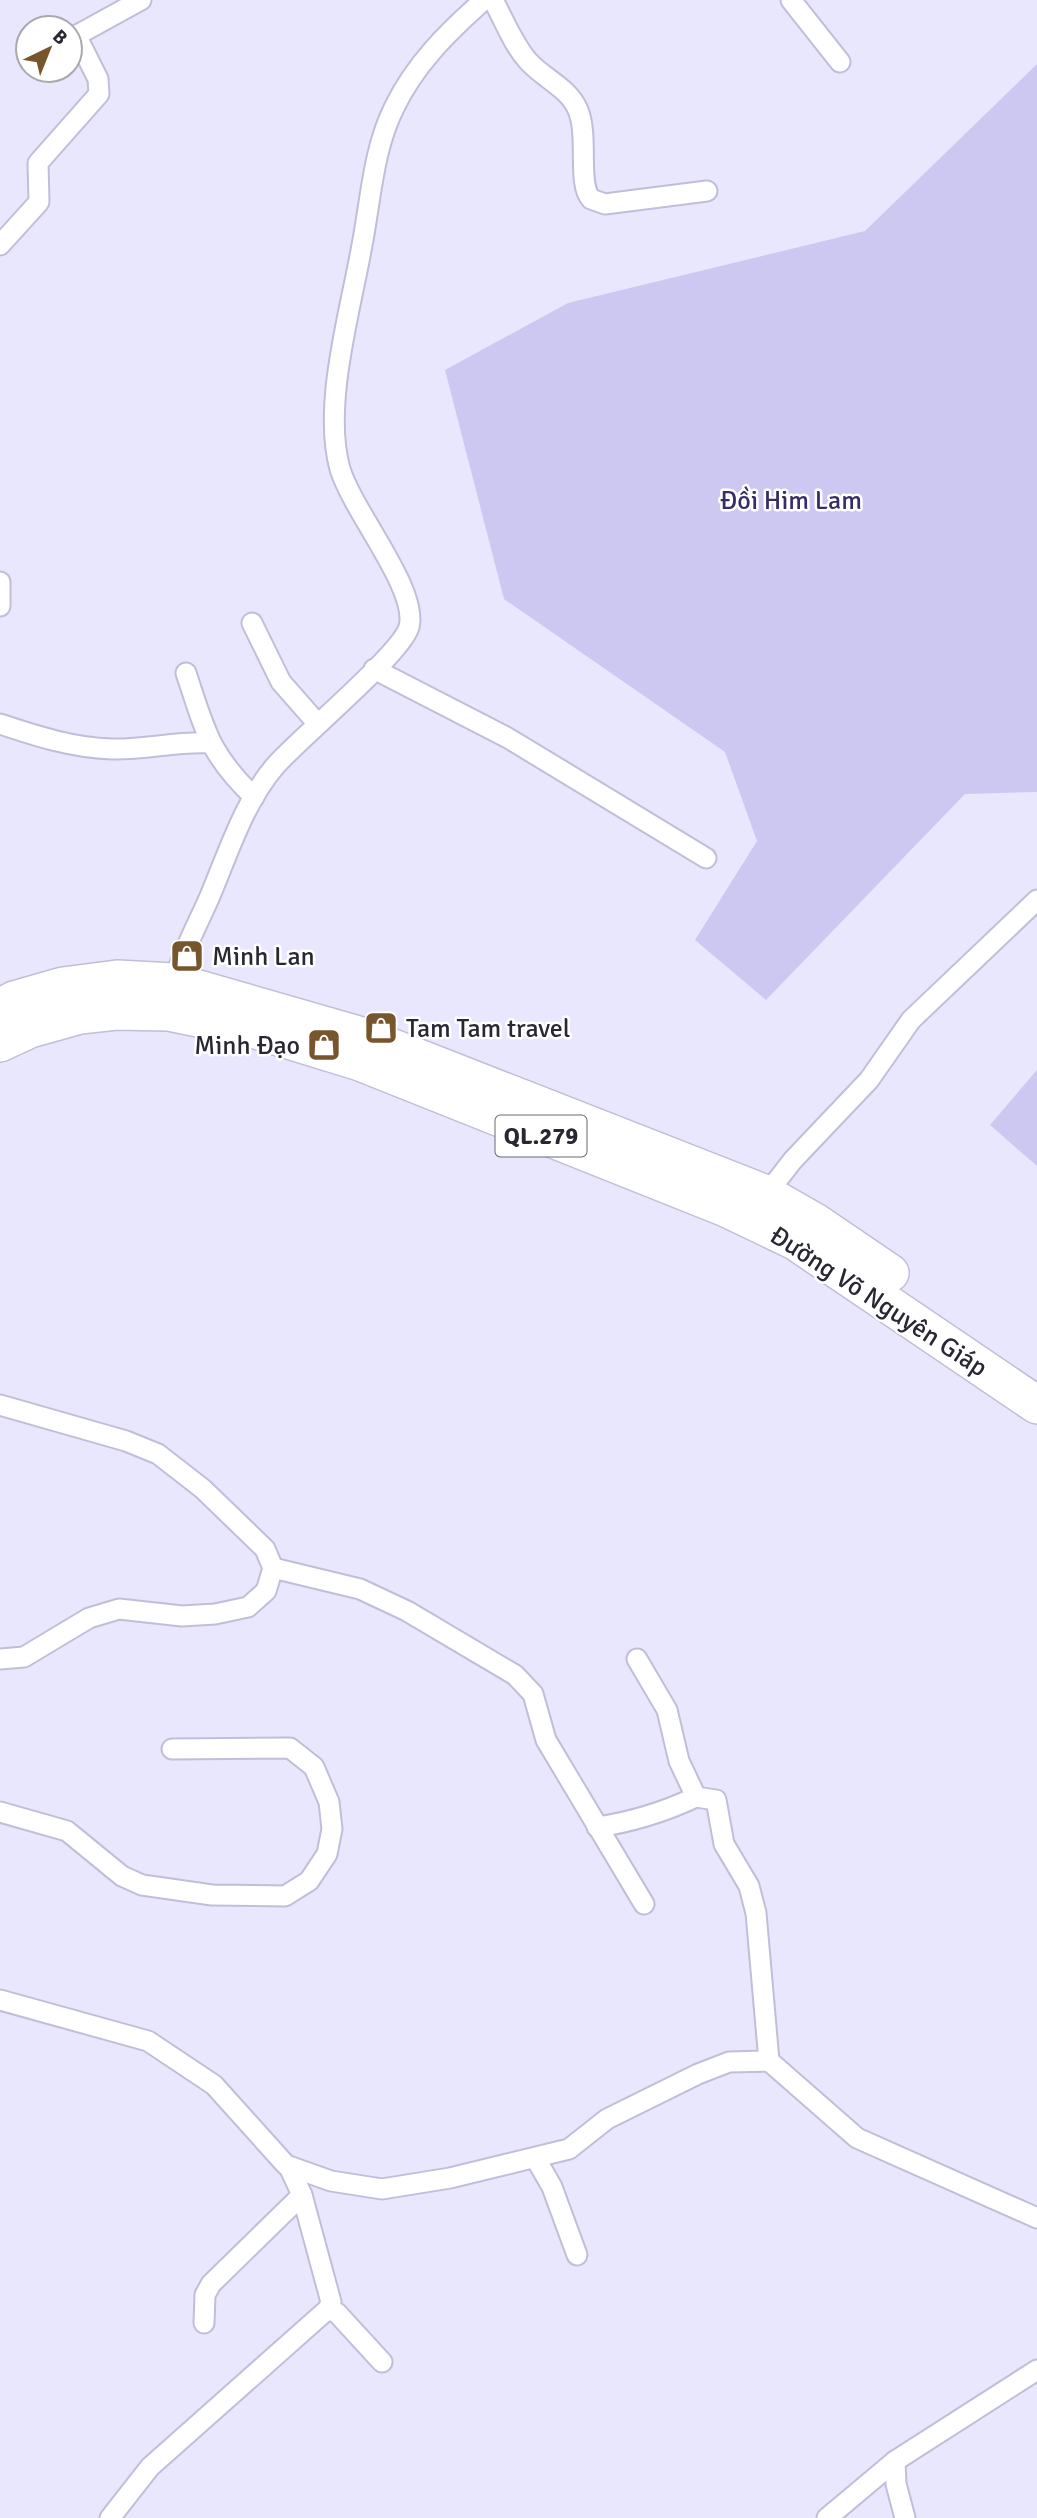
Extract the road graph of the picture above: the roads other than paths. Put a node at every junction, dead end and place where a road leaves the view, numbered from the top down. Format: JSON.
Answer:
{"nodes":[{"id":1,"x":141,"y":0,"type":"edge"},
{"id":2,"x":484,"y":0,"type":"edge"},
{"id":3,"x":493,"y":0,"type":"edge"},
{"id":4,"x":791,"y":0,"type":"edge"},
{"id":5,"x":84,"y":31,"type":"edge"},
{"id":6,"x":84,"y":55,"type":"edge"},
{"id":7,"x":840,"y":62,"type":"dead end"},
{"id":8,"x":707,"y":191,"type":"dead end"},
{"id":9,"x":0,"y":245,"type":"edge"},
{"id":10,"x":0,"y":582,"type":"edge"},
{"id":11,"x":0,"y":606,"type":"edge"},
{"id":12,"x":252,"y":623,"type":"dead end"},
{"id":13,"x":374,"y":669,"type":"junction"},
{"id":14,"x":186,"y":673,"type":"dead end"},
{"id":15,"x":317,"y":723,"type":"junction"},
{"id":16,"x":0,"y":724,"type":"edge"},
{"id":17,"x":210,"y":743,"type":"junction"},
{"id":18,"x":254,"y":797,"type":"junction"},
{"id":19,"x":706,"y":858,"type":"dead end"},
{"id":20,"x":1037,"y":900,"type":"edge"},
{"id":21,"x":171,"y":997,"type":"junction"},
{"id":22,"x":0,"y":1008,"type":"edge"},
{"id":23,"x":0,"y":1043,"type":"edge"},
{"id":24,"x":757,"y":1206,"type":"junction"},
{"id":25,"x":1037,"y":1376,"type":"edge"},
{"id":26,"x":0,"y":1405,"type":"edge"},
{"id":27,"x":1037,"y":1405,"type":"edge"},
{"id":28,"x":273,"y":1568,"type":"junction"},
{"id":29,"x":0,"y":1659,"type":"edge"},
{"id":30,"x":637,"y":1659,"type":"dead end"},
{"id":31,"x":172,"y":1749,"type":"dead end"},
{"id":32,"x":695,"y":1797,"type":"junction"},
{"id":33,"x":0,"y":1812,"type":"edge"},
{"id":34,"x":597,"y":1827,"type":"junction"},
{"id":35,"x":645,"y":1904,"type":"dead end"},
{"id":36,"x":0,"y":2000,"type":"edge"},
{"id":37,"x":769,"y":2061,"type":"junction"},
{"id":38,"x":536,"y":2159,"type":"junction"},
{"id":39,"x":289,"y":2166,"type":"junction"},
{"id":40,"x":302,"y":2195,"type":"junction"},
{"id":41,"x":1037,"y":2218,"type":"edge"},
{"id":42,"x":577,"y":2255,"type":"dead end"},
{"id":43,"x":328,"y":2309,"type":"junction"},
{"id":44,"x":204,"y":2323,"type":"dead end"},
{"id":45,"x":382,"y":2362,"type":"dead end"},
{"id":46,"x":1037,"y":2370,"type":"edge"},
{"id":47,"x":895,"y":2462,"type":"junction"},
{"id":48,"x":110,"y":2518,"type":"edge"},
{"id":49,"x":827,"y":2518,"type":"edge"},
{"id":50,"x":905,"y":2518,"type":"edge"}],
"edges":[{"from":1,"to":5,"type":"street"},
{"from":2,"to":13,"type":"street"},
{"from":3,"to":8,"type":"street"},
{"from":4,"to":7,"type":"street"},
{"from":6,"to":9,"type":"street"},
{"from":10,"to":11,"type":"street"},
{"from":12,"to":15,"type":"street"},
{"from":13,"to":15,"type":"street"},
{"from":13,"to":19,"type":"street"},
{"from":14,"to":17,"type":"street"},
{"from":15,"to":18,"type":"street"},
{"from":16,"to":17,"type":"street"},
{"from":17,"to":18,"type":"street"},
{"from":18,"to":21,"type":"street"},
{"from":20,"to":24,"type":"street"},
{"from":21,"to":22,"type":"highway","name":"Đường Võ Nguyên Giáp","number":"QL.279"},
{"from":21,"to":23,"type":"highway","name":"Đường Võ Nguyên Giáp","number":"QL.279"},
{"from":21,"to":24,"type":"highway","name":"Đường Võ Nguyên Giáp","number":"QL.279"},
{"from":24,"to":25,"type":"highway","name":"Đường Võ Nguyên Giáp","number":"QL.279"},
{"from":24,"to":27,"type":"highway","name":"Đường Võ Nguyên Giáp","number":"QL.279"},
{"from":26,"to":28,"type":"street"},
{"from":28,"to":29,"type":"street"},
{"from":28,"to":34,"type":"street"},
{"from":30,"to":32,"type":"street"},
{"from":31,"to":33,"type":"street"},
{"from":32,"to":34,"type":"street"},
{"from":32,"to":37,"type":"street"},
{"from":34,"to":35,"type":"street"},
{"from":36,"to":39,"type":"street"},
{"from":37,"to":38,"type":"street"},
{"from":37,"to":41,"type":"street"},
{"from":38,"to":39,"type":"street"},
{"from":38,"to":42,"type":"street"},
{"from":39,"to":40,"type":"street"},
{"from":40,"to":43,"type":"street"},
{"from":40,"to":44,"type":"street"},
{"from":43,"to":45,"type":"street"},
{"from":43,"to":48,"type":"street"},
{"from":46,"to":47,"type":"street"},
{"from":47,"to":49,"type":"street"},
{"from":47,"to":50,"type":"street"}]}
